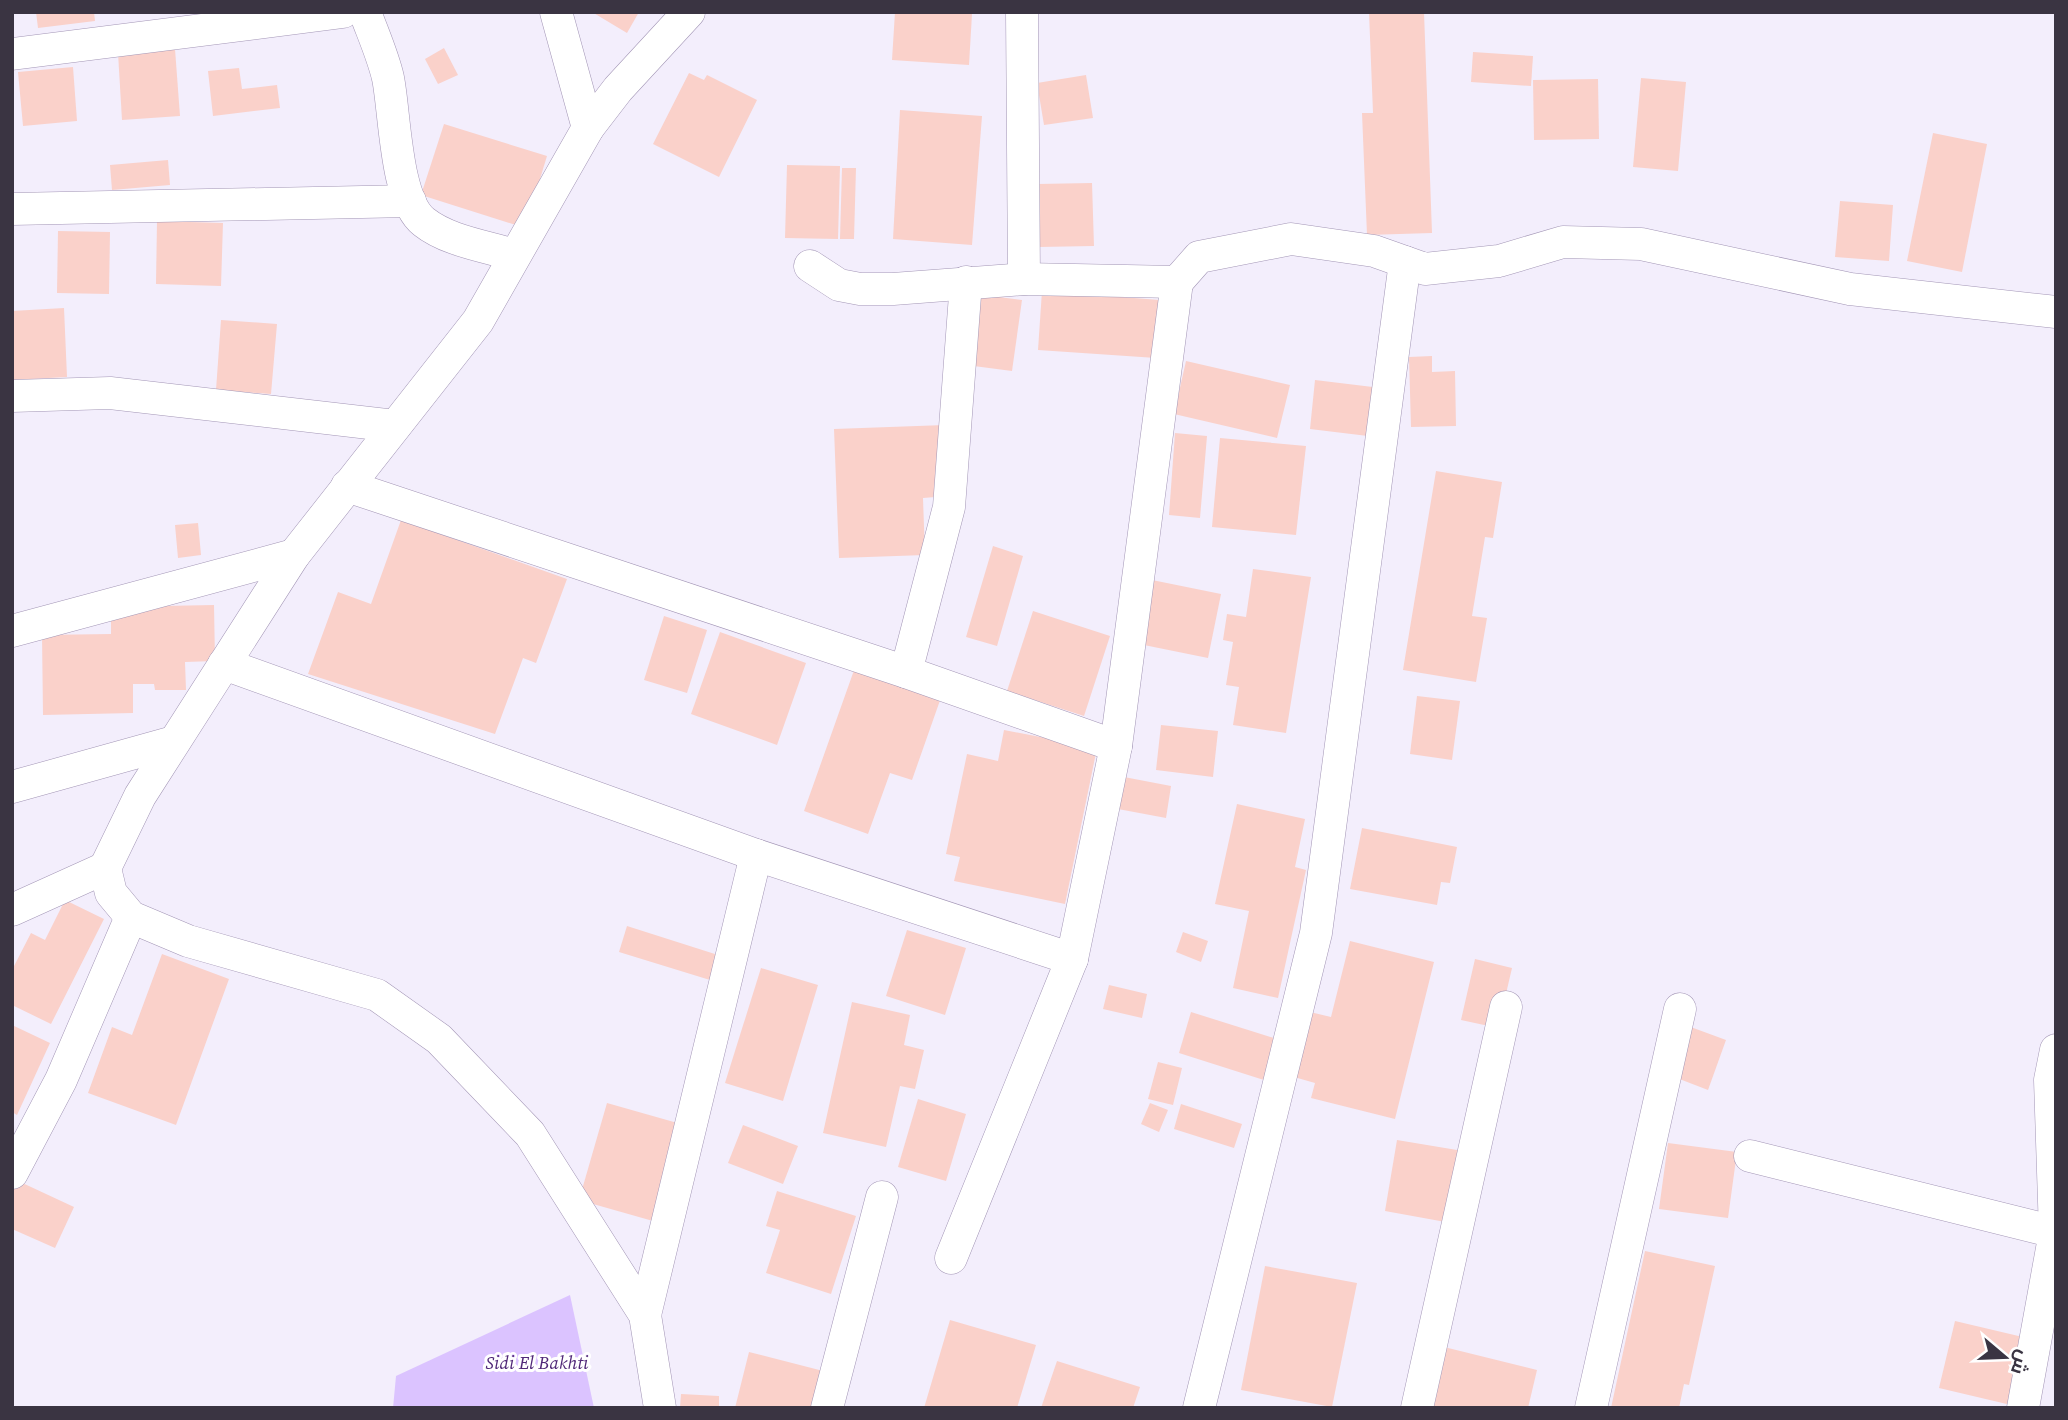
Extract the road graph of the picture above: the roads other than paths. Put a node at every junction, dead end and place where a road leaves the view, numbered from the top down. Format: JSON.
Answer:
{"nodes":[{"id":1,"x":343,"y":12,"type":"edge"},
{"id":2,"x":365,"y":12,"type":"edge"},
{"id":3,"x":556,"y":12,"type":"edge"},
{"id":4,"x":689,"y":12,"type":"edge"},
{"id":5,"x":1022,"y":12,"type":"edge"},
{"id":6,"x":12,"y":54,"type":"edge"},
{"id":7,"x":588,"y":128,"type":"junction"},
{"id":8,"x":410,"y":201,"type":"junction"},
{"id":9,"x":12,"y":209,"type":"edge"},
{"id":10,"x":514,"y":255,"type":"junction"},
{"id":11,"x":1405,"y":262,"type":"junction"},
{"id":12,"x":810,"y":266,"type":"dead end"},
{"id":13,"x":1024,"y":279,"type":"junction"},
{"id":14,"x":966,"y":282,"type":"junction"},
{"id":15,"x":1177,"y":282,"type":"junction"},
{"id":16,"x":2056,"y":312,"type":"edge"},
{"id":17,"x":12,"y":396,"type":"edge"},
{"id":18,"x":395,"y":426,"type":"junction"},
{"id":19,"x":348,"y":486,"type":"junction"},
{"id":20,"x":294,"y":555,"type":"junction"},
{"id":21,"x":12,"y":631,"type":"edge"},
{"id":22,"x":224,"y":664,"type":"junction"},
{"id":23,"x":906,"y":672,"type":"junction"},
{"id":24,"x":174,"y":742,"type":"junction"},
{"id":25,"x":1116,"y":746,"type":"junction"},
{"id":26,"x":12,"y":787,"type":"edge"},
{"id":27,"x":756,"y":855,"type":"junction"},
{"id":28,"x":105,"y":868,"type":"junction"},
{"id":29,"x":12,"y":910,"type":"edge"},
{"id":30,"x":131,"y":917,"type":"junction"},
{"id":31,"x":1072,"y":959,"type":"junction"},
{"id":32,"x":1506,"y":1007,"type":"dead end"},
{"id":33,"x":1680,"y":1009,"type":"dead end"},
{"id":34,"x":2056,"y":1050,"type":"edge"},
{"id":35,"x":1750,"y":1156,"type":"dead end"},
{"id":36,"x":12,"y":1173,"type":"edge"},
{"id":37,"x":883,"y":1197,"type":"dead end"},
{"id":38,"x":2055,"y":1232,"type":"edge"},
{"id":39,"x":951,"y":1258,"type":"dead end"},
{"id":40,"x":645,"y":1315,"type":"junction"},
{"id":41,"x":1200,"y":1407,"type":"edge"},
{"id":42,"x":660,"y":1408,"type":"edge"},
{"id":43,"x":827,"y":1408,"type":"edge"},
{"id":44,"x":1417,"y":1408,"type":"edge"},
{"id":45,"x":1591,"y":1408,"type":"edge"},
{"id":46,"x":2023,"y":1408,"type":"edge"}],
"edges":[{"from":1,"to":6,"type":"street"},
{"from":2,"to":8,"type":"street"},
{"from":3,"to":7,"type":"street"},
{"from":4,"to":7,"type":"street"},
{"from":5,"to":13,"type":"street"},
{"from":7,"to":10,"type":"street"},
{"from":8,"to":9,"type":"street"},
{"from":8,"to":10,"type":"street"},
{"from":10,"to":18,"type":"street"},
{"from":11,"to":15,"type":"street"},
{"from":11,"to":16,"type":"street"},
{"from":11,"to":41,"type":"street"},
{"from":12,"to":14,"type":"street"},
{"from":13,"to":14,"type":"street"},
{"from":13,"to":15,"type":"street"},
{"from":14,"to":23,"type":"street"},
{"from":15,"to":25,"type":"street"},
{"from":17,"to":18,"type":"street"},
{"from":18,"to":19,"type":"street"},
{"from":19,"to":20,"type":"street"},
{"from":19,"to":23,"type":"street"},
{"from":20,"to":21,"type":"street"},
{"from":20,"to":22,"type":"street"},
{"from":22,"to":24,"type":"street"},
{"from":22,"to":27,"type":"street"},
{"from":23,"to":25,"type":"street"},
{"from":24,"to":26,"type":"street"},
{"from":24,"to":28,"type":"street"},
{"from":25,"to":31,"type":"street"},
{"from":27,"to":31,"type":"street"},
{"from":27,"to":40,"type":"street"},
{"from":28,"to":29,"type":"street"},
{"from":28,"to":30,"type":"street"},
{"from":30,"to":36,"type":"street"},
{"from":30,"to":40,"type":"street"},
{"from":31,"to":39,"type":"street"},
{"from":32,"to":44,"type":"street"},
{"from":33,"to":45,"type":"street"},
{"from":34,"to":38,"type":"street"},
{"from":35,"to":38,"type":"street"},
{"from":37,"to":43,"type":"street"},
{"from":38,"to":46,"type":"street"},
{"from":40,"to":42,"type":"street"}]}
